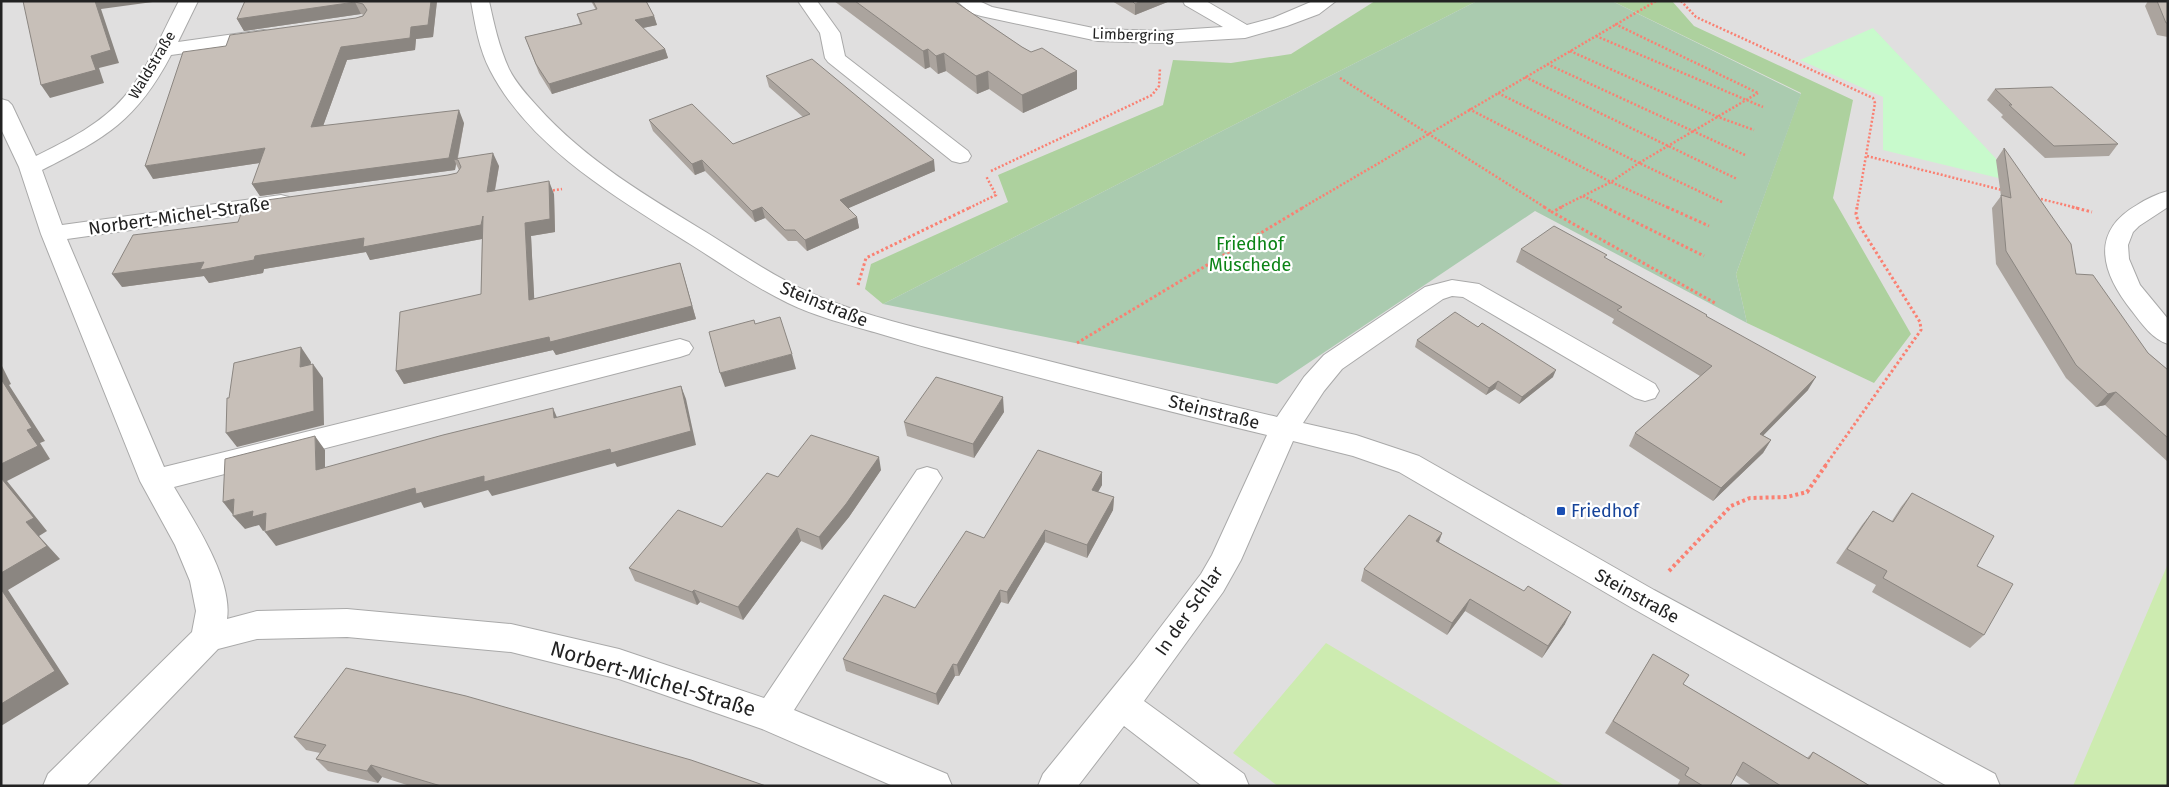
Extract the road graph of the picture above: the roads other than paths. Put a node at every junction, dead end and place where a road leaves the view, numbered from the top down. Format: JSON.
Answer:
{"nodes":[{"id":1,"x":189,"y":1,"type":"edge"},
{"id":2,"x":480,"y":1,"type":"edge"},
{"id":3,"x":807,"y":1,"type":"edge"},
{"id":4,"x":966,"y":1,"type":"edge"},
{"id":5,"x":1192,"y":1,"type":"edge"},
{"id":6,"x":1327,"y":1,"type":"edge"},
{"id":7,"x":1245,"y":32,"type":"junction"},
{"id":8,"x":278,"y":34,"type":"edge"},
{"id":9,"x":164,"y":50,"type":"junction"},
{"id":10,"x":1,"y":105,"type":"edge"},
{"id":11,"x":960,"y":156,"type":"dead end"},
{"id":12,"x":30,"y":167,"type":"junction"},
{"id":13,"x":307,"y":198,"type":"edge"},
{"id":14,"x":2168,"y":198,"type":"edge"},
{"id":15,"x":53,"y":234,"type":"junction"},
{"id":16,"x":2168,"y":335,"type":"edge"},
{"id":17,"x":680,"y":348,"type":"dead end"},
{"id":18,"x":1645,"y":391,"type":"dead end"},
{"id":19,"x":1284,"y":429,"type":"junction"},
{"id":20,"x":927,"y":478,"type":"dead end"},
{"id":21,"x":155,"y":481,"type":"junction"},
{"id":22,"x":208,"y":638,"type":"junction"},
{"id":23,"x":1121,"y":704,"type":"junction"},
{"id":24,"x":771,"y":716,"type":"junction"},
{"id":25,"x":61,"y":786,"type":"edge"},
{"id":26,"x":934,"y":786,"type":"edge"},
{"id":27,"x":1056,"y":786,"type":"edge"},
{"id":28,"x":1232,"y":786,"type":"edge"},
{"id":29,"x":1982,"y":786,"type":"edge"}],
"edges":[{"from":1,"to":9,"type":"street","name":"Waldstraße"},
{"from":2,"to":19,"type":"street","name":"Steinstraße"},
{"from":3,"to":11,"type":"street"},
{"from":4,"to":7,"type":"street","name":"Limbergring"},
{"from":5,"to":7,"type":"street"},
{"from":6,"to":7,"type":"street","name":"Limbergring"},
{"from":8,"to":9,"type":"street"},
{"from":9,"to":12,"type":"street","name":"Waldstraße"},
{"from":10,"to":12,"type":"street"},
{"from":12,"to":15,"type":"street"},
{"from":13,"to":15,"type":"street","name":"Norbert-Michel-Straße"},
{"from":14,"to":16,"type":"street"},
{"from":15,"to":21,"type":"street"},
{"from":17,"to":21,"type":"street"},
{"from":18,"to":19,"type":"street","name":"Steinstraße"},
{"from":19,"to":23,"type":"street","name":"In der Schlar"},
{"from":19,"to":29,"type":"street","name":"Steinstraße"},
{"from":20,"to":24,"type":"street","name":"Norbert-Michel-Straße"},
{"from":21,"to":22,"type":"street"},
{"from":22,"to":24,"type":"street","name":"Norbert-Michel-Straße"},
{"from":22,"to":25,"type":"street"},
{"from":23,"to":27,"type":"street","name":"In der Schlar"},
{"from":23,"to":28,"type":"street"},
{"from":24,"to":26,"type":"street","name":"Norbert-Michel-Straße"}]}
